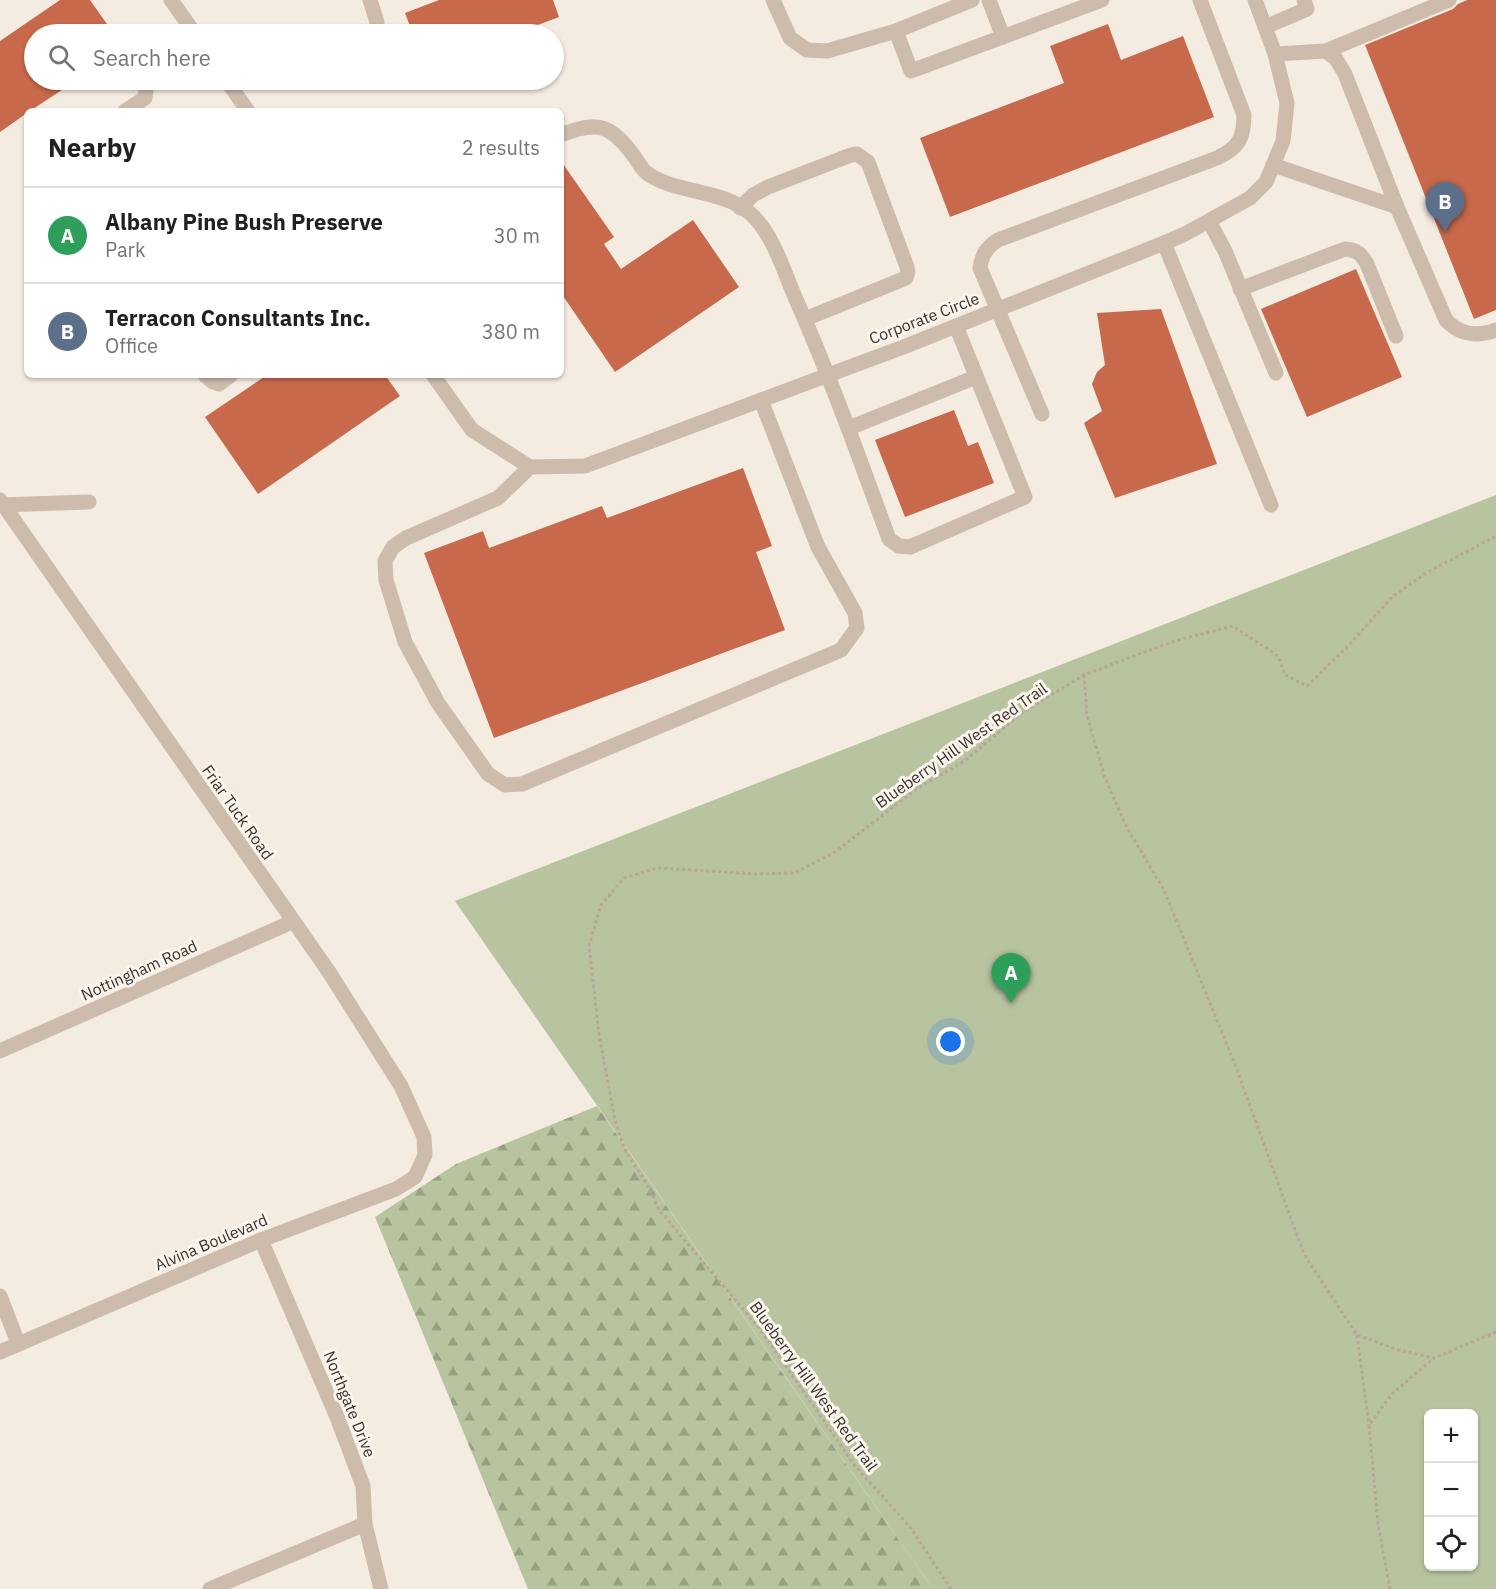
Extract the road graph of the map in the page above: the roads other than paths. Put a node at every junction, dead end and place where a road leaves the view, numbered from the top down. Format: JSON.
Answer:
{"nodes":[{"id":1,"x":171,"y":0,"type":"edge"},
{"id":2,"x":370,"y":0,"type":"edge"},
{"id":3,"x":773,"y":0,"type":"edge"},
{"id":4,"x":972,"y":0,"type":"edge"},
{"id":5,"x":989,"y":0,"type":"edge"},
{"id":6,"x":1101,"y":0,"type":"edge"},
{"id":7,"x":1200,"y":0,"type":"edge"},
{"id":8,"x":1255,"y":0,"type":"edge"},
{"id":9,"x":1304,"y":0,"type":"edge"},
{"id":10,"x":1449,"y":0,"type":"edge"},
{"id":11,"x":378,"y":22,"type":"dead end"},
{"id":12,"x":188,"y":24,"type":"edge"},
{"id":13,"x":1265,"y":27,"type":"junction"},
{"id":14,"x":896,"y":31,"type":"junction"},
{"id":15,"x":1003,"y":37,"type":"junction"},
{"id":16,"x":1326,"y":51,"type":"junction"},
{"id":17,"x":1275,"y":54,"type":"junction"},
{"id":18,"x":146,"y":90,"type":"edge"},
{"id":19,"x":233,"y":90,"type":"edge"},
{"id":20,"x":129,"y":108,"type":"edge"},
{"id":21,"x":246,"y":108,"type":"edge"},
{"id":22,"x":564,"y":134,"type":"edge"},
{"id":23,"x":1273,"y":165,"type":"junction"},
{"id":24,"x":1397,"y":207,"type":"junction"},
{"id":25,"x":740,"y":208,"type":"junction"},
{"id":26,"x":1209,"y":221,"type":"junction"},
{"id":27,"x":1164,"y":243,"type":"junction"},
{"id":28,"x":1240,"y":289,"type":"junction"},
{"id":29,"x":998,"y":309,"type":"junction"},
{"id":30,"x":805,"y":319,"type":"junction"},
{"id":31,"x":956,"y":326,"type":"junction"},
{"id":32,"x":1496,"y":330,"type":"edge"},
{"id":33,"x":1396,"y":336,"type":"dead end"},
{"id":34,"x":1276,"y":373,"type":"dead end"},
{"id":35,"x":829,"y":375,"type":"junction"},
{"id":36,"x":976,"y":377,"type":"junction"},
{"id":37,"x":208,"y":378,"type":"edge"},
{"id":38,"x":227,"y":378,"type":"edge"},
{"id":39,"x":435,"y":378,"type":"edge"},
{"id":40,"x":761,"y":400,"type":"junction"},
{"id":41,"x":1042,"y":414,"type":"dead end"},
{"id":42,"x":849,"y":428,"type":"junction"},
{"id":43,"x":530,"y":467,"type":"junction"},
{"id":44,"x":89,"y":502,"type":"dead end"},
{"id":45,"x":1,"y":503,"type":"edge"},
{"id":46,"x":1271,"y":505,"type":"dead end"},
{"id":47,"x":292,"y":922,"type":"junction"},
{"id":48,"x":0,"y":1051,"type":"edge"},
{"id":49,"x":425,"y":1155,"type":"joint"},
{"id":50,"x":261,"y":1240,"type":"junction"},
{"id":51,"x":0,"y":1296,"type":"edge"},
{"id":52,"x":18,"y":1343,"type":"junction"},
{"id":53,"x":0,"y":1352,"type":"edge"},
{"id":54,"x":365,"y":1524,"type":"junction"},
{"id":55,"x":210,"y":1589,"type":"edge"},
{"id":56,"x":381,"y":1589,"type":"edge"}],
"edges":[{"from":1,"to":12,"type":"street"},
{"from":2,"to":11,"type":"street"},
{"from":3,"to":14,"type":"street"},
{"from":4,"to":14,"type":"street"},
{"from":5,"to":15,"type":"street"},
{"from":6,"to":15,"type":"street"},
{"from":7,"to":29,"type":"street"},
{"from":8,"to":13,"type":"street","name":"Corporate Circle"},
{"from":9,"to":13,"type":"street"},
{"from":10,"to":16,"type":"street"},
{"from":13,"to":17,"type":"street","name":"Corporate Circle"},
{"from":14,"to":15,"type":"street"},
{"from":16,"to":17,"type":"street"},
{"from":16,"to":24,"type":"street"},
{"from":17,"to":23,"type":"street","name":"Corporate Circle"},
{"from":18,"to":20,"type":"street"},
{"from":19,"to":21,"type":"street"},
{"from":22,"to":25,"type":"street"},
{"from":23,"to":24,"type":"street"},
{"from":23,"to":26,"type":"street","name":"Corporate Circle"},
{"from":24,"to":32,"type":"street"},
{"from":25,"to":30,"type":"street"},
{"from":25,"to":30,"type":"street"},
{"from":26,"to":27,"type":"street","name":"Corporate Circle"},
{"from":26,"to":28,"type":"street"},
{"from":27,"to":29,"type":"street","name":"Corporate Circle"},
{"from":27,"to":46,"type":"street"},
{"from":28,"to":33,"type":"street"},
{"from":28,"to":34,"type":"street"},
{"from":29,"to":31,"type":"street","name":"Corporate Circle"},
{"from":29,"to":41,"type":"street"},
{"from":30,"to":35,"type":"street"},
{"from":31,"to":35,"type":"street","name":"Corporate Circle"},
{"from":31,"to":36,"type":"street"},
{"from":35,"to":40,"type":"street","name":"Corporate Circle"},
{"from":35,"to":42,"type":"street"},
{"from":36,"to":42,"type":"street"},
{"from":36,"to":42,"type":"street"},
{"from":37,"to":38,"type":"street"},
{"from":39,"to":43,"type":"street"},
{"from":40,"to":43,"type":"street","name":"Corporate Circle"},
{"from":40,"to":43,"type":"street"},
{"from":44,"to":45,"type":"street"},
{"from":45,"to":47,"type":"street","name":"Friar Tuck Road"},
{"from":47,"to":48,"type":"street","name":"Nottingham Road"},
{"from":47,"to":49,"type":"street","name":"Friar Tuck Road"},
{"from":49,"to":50,"type":"street","name":"Alvina Boulevard"},
{"from":50,"to":52,"type":"street","name":"Alvina Boulevard"},
{"from":50,"to":54,"type":"street","name":"Northgate Drive"},
{"from":51,"to":52,"type":"street"},
{"from":52,"to":53,"type":"street","name":"Alvina Boulevard"},
{"from":54,"to":55,"type":"street"},
{"from":54,"to":56,"type":"street","name":"Northgate Drive"}]}
